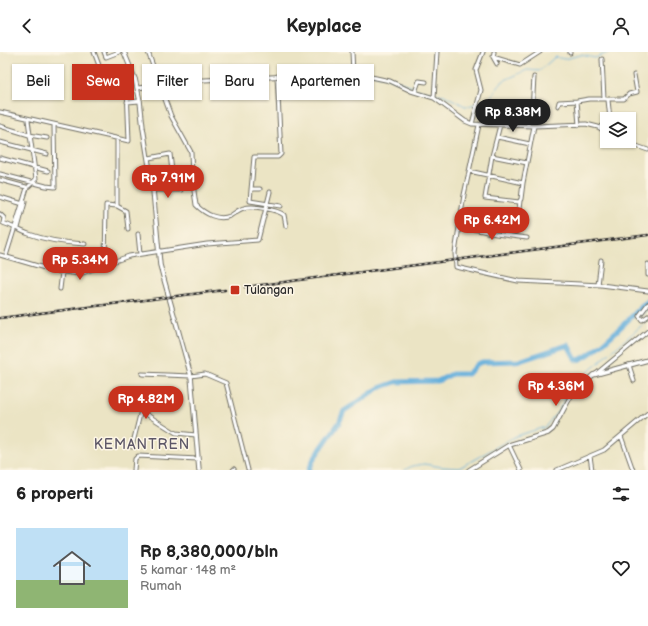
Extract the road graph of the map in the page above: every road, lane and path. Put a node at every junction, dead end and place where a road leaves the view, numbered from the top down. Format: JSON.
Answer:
{"nodes":[{"id":1,"x":94,"y":52,"type":"edge"},
{"id":2,"x":104,"y":52,"type":"edge"},
{"id":3,"x":119,"y":52,"type":"edge"},
{"id":4,"x":124,"y":52,"type":"edge"},
{"id":5,"x":148,"y":52,"type":"edge"},
{"id":6,"x":352,"y":52,"type":"edge"},
{"id":7,"x":437,"y":52,"type":"edge"},
{"id":8,"x":483,"y":52,"type":"edge"},
{"id":9,"x":494,"y":52,"type":"edge"},
{"id":10,"x":540,"y":52,"type":"edge"},
{"id":11,"x":493,"y":57,"type":"junction"},
{"id":12,"x":602,"y":59,"type":"dead end"},
{"id":13,"x":99,"y":64,"type":"edge"},
{"id":14,"x":153,"y":64,"type":"edge"},
{"id":15,"x":353,"y":64,"type":"edge"},
{"id":16,"x":497,"y":64,"type":"dead end"},
{"id":17,"x":277,"y":76,"type":"edge"},
{"id":18,"x":634,"y":76,"type":"dead end"},
{"id":19,"x":374,"y":77,"type":"edge"},
{"id":20,"x":534,"y":77,"type":"dead end"},
{"id":21,"x":135,"y":79,"type":"joint"},
{"id":22,"x":202,"y":81,"type":"edge"},
{"id":23,"x":426,"y":82,"type":"dead end"},
{"id":24,"x":142,"y":87,"type":"edge"},
{"id":25,"x":138,"y":88,"type":"junction"},
{"id":26,"x":416,"y":90,"type":"junction"},
{"id":27,"x":434,"y":95,"type":"junction"},
{"id":28,"x":166,"y":100,"type":"edge"},
{"id":29,"x":278,"y":100,"type":"edge"},
{"id":30,"x":606,"y":100,"type":"junction"},
{"id":31,"x":140,"y":101,"type":"junction"},
{"id":32,"x":577,"y":101,"type":"junction"},
{"id":33,"x":127,"y":102,"type":"joint"},
{"id":34,"x":558,"y":106,"type":"dead end"},
{"id":35,"x":0,"y":112,"type":"edge"},
{"id":36,"x":609,"y":112,"type":"edge"},
{"id":37,"x":28,"y":120,"type":"junction"},
{"id":38,"x":472,"y":124,"type":"junction"},
{"id":39,"x":54,"y":125,"type":"junction"},
{"id":40,"x":479,"y":125,"type":"junction"},
{"id":41,"x":500,"y":125,"type":"junction"},
{"id":42,"x":580,"y":125,"type":"junction"},
{"id":43,"x":0,"y":126,"type":"edge"},
{"id":44,"x":528,"y":126,"type":"junction"},
{"id":45,"x":534,"y":126,"type":"junction"},
{"id":46,"x":600,"y":128,"type":"edge"},
{"id":47,"x":29,"y":135,"type":"junction"},
{"id":48,"x":47,"y":138,"type":"dead end"},
{"id":49,"x":497,"y":138,"type":"junction"},
{"id":50,"x":117,"y":140,"type":"junction"},
{"id":51,"x":0,"y":142,"type":"edge"},
{"id":52,"x":530,"y":144,"type":"junction"},
{"id":53,"x":636,"y":146,"type":"edge"},
{"id":54,"x":648,"y":150,"type":"edge"},
{"id":55,"x":32,"y":151,"type":"junction"},
{"id":56,"x":47,"y":154,"type":"dead end"},
{"id":57,"x":170,"y":154,"type":"junction"},
{"id":58,"x":175,"y":154,"type":"dead end"},
{"id":59,"x":492,"y":156,"type":"junction"},
{"id":60,"x":0,"y":158,"type":"edge"},
{"id":61,"x":148,"y":158,"type":"junction"},
{"id":62,"x":527,"y":163,"type":"junction"},
{"id":63,"x":33,"y":167,"type":"junction"},
{"id":64,"x":48,"y":171,"type":"dead end"},
{"id":65,"x":172,"y":171,"type":"dead end"},
{"id":66,"x":469,"y":171,"type":"junction"},
{"id":67,"x":0,"y":174,"type":"edge"},
{"id":68,"x":489,"y":175,"type":"junction"},
{"id":69,"x":0,"y":180,"type":"edge"},
{"id":70,"x":523,"y":182,"type":"junction"},
{"id":71,"x":33,"y":183,"type":"junction"},
{"id":72,"x":28,"y":188,"type":"junction"},
{"id":73,"x":252,"y":189,"type":"junction"},
{"id":74,"x":260,"y":189,"type":"dead end"},
{"id":75,"x":153,"y":190,"type":"junction"},
{"id":76,"x":181,"y":190,"type":"dead end"},
{"id":77,"x":270,"y":192,"type":"dead end"},
{"id":78,"x":0,"y":197,"type":"edge"},
{"id":79,"x":520,"y":201,"type":"junction"},
{"id":80,"x":23,"y":204,"type":"junction"},
{"id":81,"x":117,"y":206,"type":"junction"},
{"id":82,"x":281,"y":206,"type":"dead end"},
{"id":83,"x":267,"y":207,"type":"junction"},
{"id":84,"x":519,"y":209,"type":"dead end"},
{"id":85,"x":0,"y":214,"type":"edge"},
{"id":86,"x":286,"y":226,"type":"dead end"},
{"id":87,"x":460,"y":226,"type":"junction"},
{"id":88,"x":17,"y":227,"type":"junction"},
{"id":89,"x":128,"y":229,"type":"dead end"},
{"id":90,"x":138,"y":234,"type":"dead end"},
{"id":91,"x":527,"y":238,"type":"dead end"},
{"id":92,"x":85,"y":244,"type":"dead end"},
{"id":93,"x":159,"y":251,"type":"junction"},
{"id":94,"x":140,"y":254,"type":"junction"},
{"id":95,"x":0,"y":255,"type":"edge"},
{"id":96,"x":6,"y":256,"type":"junction"},
{"id":97,"x":601,"y":260,"type":"dead end"},
{"id":98,"x":106,"y":264,"type":"junction"},
{"id":99,"x":648,"y":264,"type":"edge"},
{"id":100,"x":62,"y":272,"type":"junction"},
{"id":101,"x":648,"y":275,"type":"edge"},
{"id":102,"x":598,"y":285,"type":"junction"},
{"id":103,"x":60,"y":289,"type":"dead end"},
{"id":104,"x":648,"y":291,"type":"edge"},
{"id":105,"x":648,"y":304,"type":"edge"},
{"id":106,"x":648,"y":316,"type":"edge"},
{"id":107,"x":647,"y":332,"type":"edge"},
{"id":108,"x":648,"y":360,"type":"edge"},
{"id":109,"x":629,"y":365,"type":"junction"},
{"id":110,"x":142,"y":374,"type":"dead end"},
{"id":111,"x":596,"y":374,"type":"junction"},
{"id":112,"x":191,"y":376,"type":"junction"},
{"id":113,"x":634,"y":381,"type":"dead end"},
{"id":114,"x":146,"y":390,"type":"dead end"},
{"id":115,"x":141,"y":411,"type":"junction"},
{"id":116,"x":648,"y":413,"type":"edge"},
{"id":117,"x":196,"y":436,"type":"junction"},
{"id":118,"x":621,"y":436,"type":"junction"},
{"id":119,"x":509,"y":445,"type":"junction"},
{"id":120,"x":132,"y":447,"type":"dead end"},
{"id":121,"x":590,"y":456,"type":"junction"},
{"id":122,"x":198,"y":459,"type":"junction"},
{"id":123,"x":566,"y":469,"type":"edge"},
{"id":124,"x":134,"y":470,"type":"edge"},
{"id":125,"x":199,"y":470,"type":"edge"},
{"id":126,"x":248,"y":470,"type":"edge"},
{"id":127,"x":469,"y":470,"type":"edge"},
{"id":128,"x":521,"y":470,"type":"edge"},
{"id":129,"x":557,"y":470,"type":"edge"},
{"id":130,"x":592,"y":470,"type":"edge"},
{"id":131,"x":633,"y":470,"type":"edge"}],
"edges":[{"from":1,"to":13,"type":"street"},
{"from":2,"to":3,"type":"street"},
{"from":4,"to":21,"type":"street"},
{"from":5,"to":14,"type":"street"},
{"from":6,"to":15,"type":"street"},
{"from":7,"to":27,"type":"street"},
{"from":8,"to":38,"type":"street"},
{"from":9,"to":11,"type":"street"},
{"from":10,"to":11,"type":"street"},
{"from":11,"to":16,"type":"street"},
{"from":12,"to":30,"type":"street"},
{"from":17,"to":22,"type":"street"},
{"from":18,"to":30,"type":"street"},
{"from":19,"to":26,"type":"street"},
{"from":20,"to":44,"type":"street"},
{"from":21,"to":25,"type":"street"},
{"from":23,"to":26,"type":"street"},
{"from":24,"to":25,"type":"street"},
{"from":25,"to":31,"type":"street"},
{"from":26,"to":27,"type":"street"},
{"from":27,"to":38,"type":"street"},
{"from":28,"to":83,"type":"street"},
{"from":29,"to":73,"type":"street"},
{"from":30,"to":32,"type":"street"},
{"from":30,"to":36,"type":"street"},
{"from":31,"to":33,"type":"street"},
{"from":31,"to":61,"type":"street"},
{"from":32,"to":34,"type":"street"},
{"from":32,"to":42,"type":"street"},
{"from":33,"to":50,"type":"street"},
{"from":35,"to":37,"type":"street"},
{"from":37,"to":39,"type":"street"},
{"from":37,"to":47,"type":"street"},
{"from":38,"to":40,"type":"street"},
{"from":39,"to":50,"type":"street"},
{"from":39,"to":71,"type":"street"},
{"from":40,"to":41,"type":"street"},
{"from":40,"to":66,"type":"street"},
{"from":41,"to":44,"type":"street"},
{"from":41,"to":49,"type":"street"},
{"from":42,"to":45,"type":"street"},
{"from":42,"to":46,"type":"street"},
{"from":43,"to":47,"type":"street"},
{"from":44,"to":45,"type":"street"},
{"from":45,"to":52,"type":"street"},
{"from":47,"to":48,"type":"street"},
{"from":47,"to":55,"type":"street"},
{"from":49,"to":52,"type":"street"},
{"from":49,"to":59,"type":"street"},
{"from":50,"to":81,"type":"street"},
{"from":51,"to":55,"type":"street"},
{"from":52,"to":62,"type":"street"},
{"from":53,"to":54,"type":"street"},
{"from":55,"to":56,"type":"street"},
{"from":55,"to":63,"type":"street"},
{"from":57,"to":58,"type":"street"},
{"from":57,"to":61,"type":"street"},
{"from":57,"to":65,"type":"street"},
{"from":59,"to":62,"type":"street"},
{"from":59,"to":68,"type":"street"},
{"from":60,"to":63,"type":"street"},
{"from":61,"to":75,"type":"street"},
{"from":62,"to":70,"type":"street"},
{"from":63,"to":64,"type":"street"},
{"from":63,"to":71,"type":"street"},
{"from":66,"to":68,"type":"street"},
{"from":66,"to":87,"type":"street"},
{"from":67,"to":71,"type":"street"},
{"from":68,"to":70,"type":"street"},
{"from":68,"to":79,"type":"street"},
{"from":69,"to":72,"type":"street"},
{"from":70,"to":79,"type":"street"},
{"from":71,"to":72,"type":"street"},
{"from":72,"to":80,"type":"street"},
{"from":73,"to":74,"type":"street"},
{"from":73,"to":83,"type":"street"},
{"from":75,"to":76,"type":"street"},
{"from":75,"to":93,"type":"street"},
{"from":77,"to":83,"type":"street"},
{"from":78,"to":80,"type":"street"},
{"from":79,"to":84,"type":"street"},
{"from":80,"to":88,"type":"street"},
{"from":81,"to":89,"type":"street"},
{"from":81,"to":98,"type":"street"},
{"from":82,"to":83,"type":"street"},
{"from":83,"to":86,"type":"street"},
{"from":83,"to":93,"type":"street"},
{"from":85,"to":88,"type":"street"},
{"from":87,"to":91,"type":"street"},
{"from":87,"to":102,"type":"street"},
{"from":88,"to":92,"type":"street"},
{"from":88,"to":96,"type":"street"},
{"from":90,"to":94,"type":"street"},
{"from":93,"to":94,"type":"street"},
{"from":93,"to":112,"type":"street"},
{"from":94,"to":98,"type":"street"},
{"from":95,"to":96,"type":"street"},
{"from":96,"to":100,"type":"street"},
{"from":97,"to":102,"type":"street"},
{"from":98,"to":100,"type":"street"},
{"from":99,"to":101,"type":"street"},
{"from":100,"to":103,"type":"street"},
{"from":102,"to":104,"type":"street"},
{"from":105,"to":106,"type":"street"},
{"from":107,"to":111,"type":"street"},
{"from":108,"to":109,"type":"street"},
{"from":109,"to":111,"type":"street"},
{"from":109,"to":113,"type":"street"},
{"from":110,"to":112,"type":"street"},
{"from":111,"to":119,"type":"street"},
{"from":112,"to":117,"type":"street"},
{"from":112,"to":126,"type":"street"},
{"from":114,"to":115,"type":"street"},
{"from":115,"to":117,"type":"street"},
{"from":115,"to":120,"type":"street"},
{"from":116,"to":118,"type":"street"},
{"from":117,"to":122,"type":"street"},
{"from":118,"to":121,"type":"street"},
{"from":118,"to":131,"type":"street"},
{"from":119,"to":127,"type":"street"},
{"from":119,"to":128,"type":"street"},
{"from":121,"to":123,"type":"street"},
{"from":121,"to":130,"type":"street"},
{"from":122,"to":124,"type":"street"},
{"from":122,"to":125,"type":"street"},
{"from":123,"to":129,"type":"street"}]}
